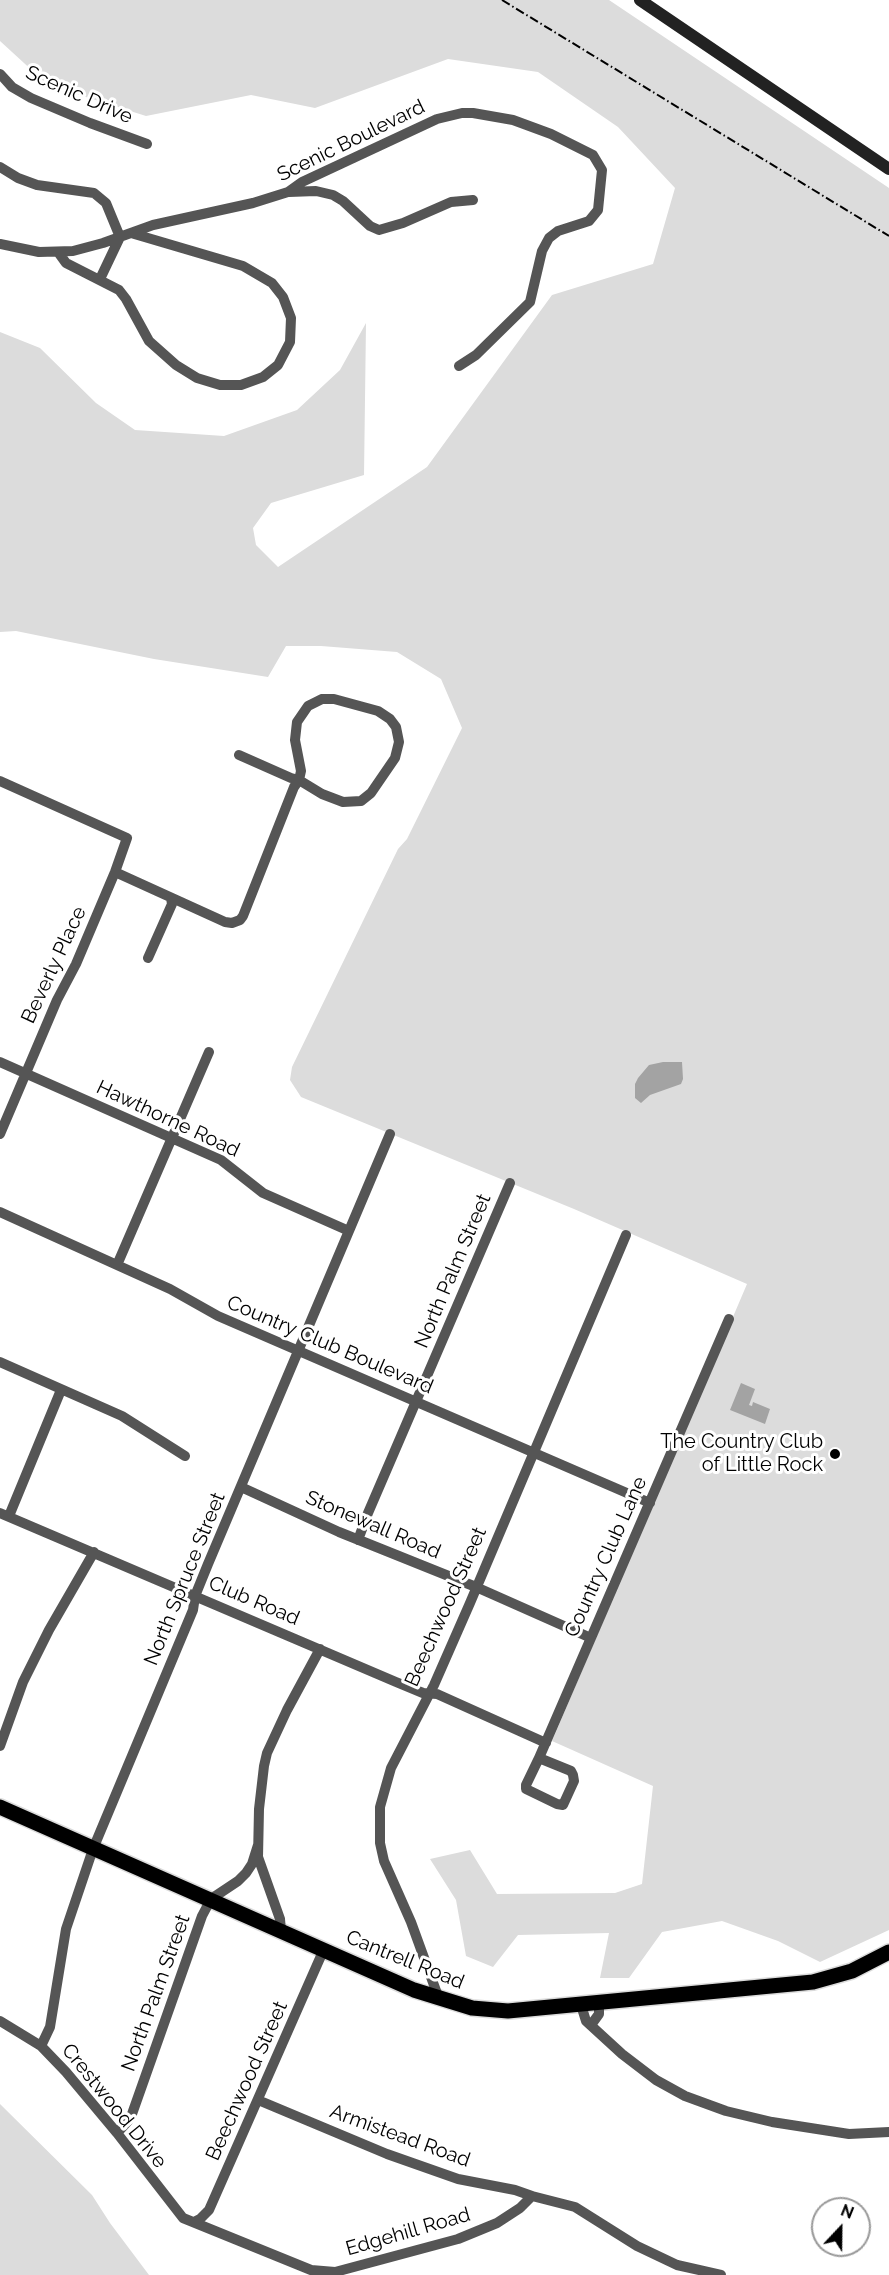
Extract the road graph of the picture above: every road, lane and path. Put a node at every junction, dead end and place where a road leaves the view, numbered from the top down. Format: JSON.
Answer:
{"nodes":[{"id":1,"x":640,"y":0,"type":"edge"},
{"id":2,"x":0,"y":74,"type":"edge"},
{"id":3,"x":147,"y":144,"type":"dead end"},
{"id":4,"x":0,"y":167,"type":"edge"},
{"id":5,"x":889,"y":169,"type":"edge"},
{"id":6,"x":288,"y":192,"type":"junction"},
{"id":7,"x":472,"y":200,"type":"dead end"},
{"id":8,"x":131,"y":233,"type":"junction"},
{"id":9,"x":120,"y":237,"type":"junction"},
{"id":10,"x":0,"y":244,"type":"edge"},
{"id":11,"x":58,"y":252,"type":"junction"},
{"id":12,"x":100,"y":279,"type":"junction"},
{"id":13,"x":459,"y":366,"type":"dead end"},
{"id":14,"x":239,"y":755,"type":"dead end"},
{"id":15,"x":299,"y":780,"type":"junction"},
{"id":16,"x":0,"y":781,"type":"edge"},
{"id":17,"x":115,"y":872,"type":"junction"},
{"id":18,"x":171,"y":898,"type":"junction"},
{"id":19,"x":148,"y":958,"type":"dead end"},
{"id":20,"x":209,"y":1052,"type":"dead end"},
{"id":21,"x":0,"y":1062,"type":"edge"},
{"id":22,"x":25,"y":1073,"type":"junction"},
{"id":23,"x":0,"y":1134,"type":"edge"},
{"id":24,"x":390,"y":1134,"type":"dead end"},
{"id":25,"x":172,"y":1138,"type":"junction"},
{"id":26,"x":510,"y":1183,"type":"dead end"},
{"id":27,"x":0,"y":1212,"type":"edge"},
{"id":28,"x":349,"y":1231,"type":"junction"},
{"id":29,"x":626,"y":1234,"type":"dead end"},
{"id":30,"x":117,"y":1265,"type":"junction"},
{"id":31,"x":729,"y":1319,"type":"dead end"},
{"id":32,"x":298,"y":1351,"type":"junction"},
{"id":33,"x":0,"y":1362,"type":"edge"},
{"id":34,"x":61,"y":1390,"type":"junction"},
{"id":35,"x":417,"y":1402,"type":"junction"},
{"id":36,"x":533,"y":1452,"type":"junction"},
{"id":37,"x":185,"y":1456,"type":"dead end"},
{"id":38,"x":241,"y":1487,"type":"junction"},
{"id":39,"x":650,"y":1503,"type":"junction"},
{"id":40,"x":4,"y":1514,"type":"edge"},
{"id":41,"x":358,"y":1540,"type":"junction"},
{"id":42,"x":94,"y":1552,"type":"junction"},
{"id":43,"x":476,"y":1587,"type":"junction"},
{"id":44,"x":195,"y":1596,"type":"junction"},
{"id":45,"x":591,"y":1638,"type":"junction"},
{"id":46,"x":320,"y":1649,"type":"junction"},
{"id":47,"x":429,"y":1693,"type":"junction"},
{"id":48,"x":546,"y":1743,"type":"junction"},
{"id":49,"x":0,"y":1746,"type":"edge"},
{"id":50,"x":539,"y":1758,"type":"junction"},
{"id":51,"x":0,"y":1807,"type":"edge"},
{"id":52,"x":258,"y":1845,"type":"junction"},
{"id":53,"x":93,"y":1849,"type":"junction"},
{"id":54,"x":211,"y":1899,"type":"junction"},
{"id":55,"x":281,"y":1931,"type":"junction"},
{"id":56,"x":324,"y":1949,"type":"junction"},
{"id":57,"x":889,"y":1952,"type":"edge"},
{"id":58,"x":438,"y":1999,"type":"junction"},
{"id":59,"x":599,"y":2002,"type":"junction"},
{"id":60,"x":581,"y":2005,"type":"junction"},
{"id":61,"x":0,"y":2021,"type":"edge"},
{"id":62,"x":591,"y":2025,"type":"junction"},
{"id":63,"x":41,"y":2046,"type":"junction"},
{"id":64,"x":258,"y":2100,"type":"junction"},
{"id":65,"x":889,"y":2132,"type":"edge"},
{"id":66,"x":117,"y":2133,"type":"junction"},
{"id":67,"x":532,"y":2196,"type":"junction"},
{"id":68,"x":194,"y":2222,"type":"junction"},
{"id":69,"x":722,"y":2275,"type":"edge"}],
"edges":[{"from":1,"to":5,"type":"street"},
{"from":2,"to":3,"type":"street","name":"Scenic Drive"},
{"from":4,"to":9,"type":"street"},
{"from":6,"to":7,"type":"street"},
{"from":6,"to":8,"type":"street","name":"Scenic Boulevard"},
{"from":6,"to":13,"type":"street","name":"Scenic Boulevard"},
{"from":8,"to":9,"type":"street","name":"Scenic Boulevard"},
{"from":8,"to":12,"type":"street"},
{"from":9,"to":11,"type":"street","name":"Scenic Boulevard"},
{"from":9,"to":12,"type":"street"},
{"from":10,"to":11,"type":"street","name":"Scenic Boulevard"},
{"from":11,"to":12,"type":"street"},
{"from":14,"to":15,"type":"street"},
{"from":15,"to":15,"type":"street"},
{"from":15,"to":18,"type":"street"},
{"from":16,"to":17,"type":"street","name":"Beverly Place"},
{"from":17,"to":18,"type":"street"},
{"from":17,"to":22,"type":"street","name":"Beverly Place"},
{"from":18,"to":19,"type":"street"},
{"from":20,"to":25,"type":"street"},
{"from":21,"to":22,"type":"street","name":"Hawthorne Road"},
{"from":22,"to":23,"type":"street","name":"Beverly Place"},
{"from":22,"to":25,"type":"street","name":"Hawthorne Road"},
{"from":24,"to":28,"type":"street","name":"North Spruce Street"},
{"from":25,"to":28,"type":"street","name":"Hawthorne Road"},
{"from":25,"to":30,"type":"street"},
{"from":26,"to":35,"type":"street","name":"North Palm Street"},
{"from":27,"to":30,"type":"street","name":"Country Club Boulevard"},
{"from":28,"to":32,"type":"street","name":"North Spruce Street"},
{"from":29,"to":36,"type":"street","name":"Beechwood Street"},
{"from":30,"to":32,"type":"street","name":"Country Club Boulevard"},
{"from":31,"to":39,"type":"street","name":"Country Club Lane"},
{"from":32,"to":35,"type":"street","name":"Country Club Boulevard"},
{"from":32,"to":38,"type":"street","name":"North Spruce Street"},
{"from":33,"to":34,"type":"street"},
{"from":34,"to":37,"type":"street"},
{"from":34,"to":40,"type":"street"},
{"from":35,"to":36,"type":"street","name":"Country Club Boulevard"},
{"from":35,"to":41,"type":"street","name":"North Palm Street"},
{"from":36,"to":39,"type":"street","name":"Country Club Boulevard"},
{"from":36,"to":43,"type":"street","name":"Beechwood Street"},
{"from":38,"to":41,"type":"street","name":"Stonewall Road"},
{"from":38,"to":44,"type":"street","name":"North Spruce Street"},
{"from":39,"to":45,"type":"street","name":"Country Club Lane"},
{"from":40,"to":42,"type":"street","name":"Club Road"},
{"from":41,"to":43,"type":"street","name":"Stonewall Road"},
{"from":42,"to":44,"type":"street","name":"Club Road"},
{"from":42,"to":49,"type":"street"},
{"from":43,"to":45,"type":"street","name":"Stonewall Road"},
{"from":43,"to":47,"type":"street","name":"Beechwood Street"},
{"from":44,"to":46,"type":"street","name":"Club Road"},
{"from":44,"to":53,"type":"street","name":"North Spruce Street"},
{"from":45,"to":48,"type":"street","name":"Country Club Lane"},
{"from":46,"to":47,"type":"street","name":"Club Road"},
{"from":46,"to":52,"type":"street"},
{"from":47,"to":48,"type":"street"},
{"from":47,"to":58,"type":"street","name":"Beechwood Street"},
{"from":48,"to":50,"type":"street","name":"Country Club Lane"},
{"from":50,"to":50,"type":"street","name":"Country Club Lane"},
{"from":51,"to":53,"type":"main road","name":"Cantrell Road"},
{"from":52,"to":54,"type":"street","name":"North Palm Street"},
{"from":52,"to":55,"type":"street"},
{"from":53,"to":54,"type":"main road","name":"Cantrell Road"},
{"from":53,"to":63,"type":"street","name":"North Spruce Street"},
{"from":54,"to":55,"type":"main road","name":"Cantrell Road"},
{"from":54,"to":66,"type":"street","name":"North Palm Street"},
{"from":55,"to":56,"type":"main road","name":"Cantrell Road"},
{"from":56,"to":58,"type":"main road","name":"Cantrell Road"},
{"from":56,"to":64,"type":"street","name":"Beechwood Street"},
{"from":57,"to":59,"type":"main road","name":"Cantrell Road"},
{"from":58,"to":60,"type":"main road","name":"Cantrell Road"},
{"from":59,"to":60,"type":"main road","name":"Cantrell Road"},
{"from":59,"to":62,"type":"street"},
{"from":60,"to":62,"type":"street"},
{"from":61,"to":63,"type":"street","name":"Crestwood Drive"},
{"from":62,"to":65,"type":"street"},
{"from":63,"to":66,"type":"street","name":"Crestwood Drive"},
{"from":64,"to":67,"type":"street","name":"Armistead Road"},
{"from":64,"to":68,"type":"street","name":"Beechwood Street"},
{"from":66,"to":68,"type":"street","name":"Crestwood Drive"},
{"from":67,"to":68,"type":"street","name":"Edgehill Road"},
{"from":67,"to":69,"type":"street"}]}
